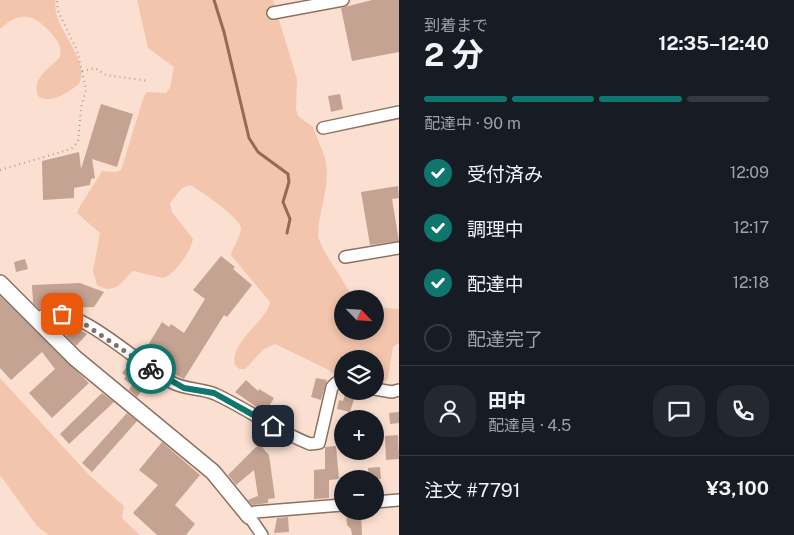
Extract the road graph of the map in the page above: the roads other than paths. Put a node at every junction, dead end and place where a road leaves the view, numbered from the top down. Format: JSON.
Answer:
{"nodes":[{"id":1,"x":343,"y":0,"type":"edge"},
{"id":2,"x":272,"y":13,"type":"dead end"},
{"id":3,"x":399,"y":112,"type":"edge"},
{"id":4,"x":323,"y":128,"type":"dead end"},
{"id":5,"x":399,"y":248,"type":"edge"},
{"id":6,"x":345,"y":257,"type":"dead end"},
{"id":7,"x":0,"y":284,"type":"edge"},
{"id":8,"x":36,"y":320,"type":"junction"},
{"id":9,"x":334,"y":385,"type":"edge"},
{"id":10,"x":399,"y":390,"type":"edge"},
{"id":11,"x":384,"y":391,"type":"edge"},
{"id":12,"x":399,"y":500,"type":"edge"},
{"id":13,"x":384,"y":501,"type":"edge"},
{"id":14,"x":334,"y":506,"type":"edge"},
{"id":15,"x":249,"y":516,"type":"junction"},
{"id":16,"x":262,"y":535,"type":"edge"}],
"edges":[{"from":1,"to":2,"type":"street"},
{"from":3,"to":4,"type":"street"},
{"from":5,"to":6,"type":"street"},
{"from":7,"to":8,"type":"street"},
{"from":8,"to":9,"type":"street"},
{"from":8,"to":15,"type":"street"},
{"from":10,"to":11,"type":"street"},
{"from":12,"to":13,"type":"street"},
{"from":14,"to":15,"type":"street"},
{"from":15,"to":16,"type":"street"}]}
